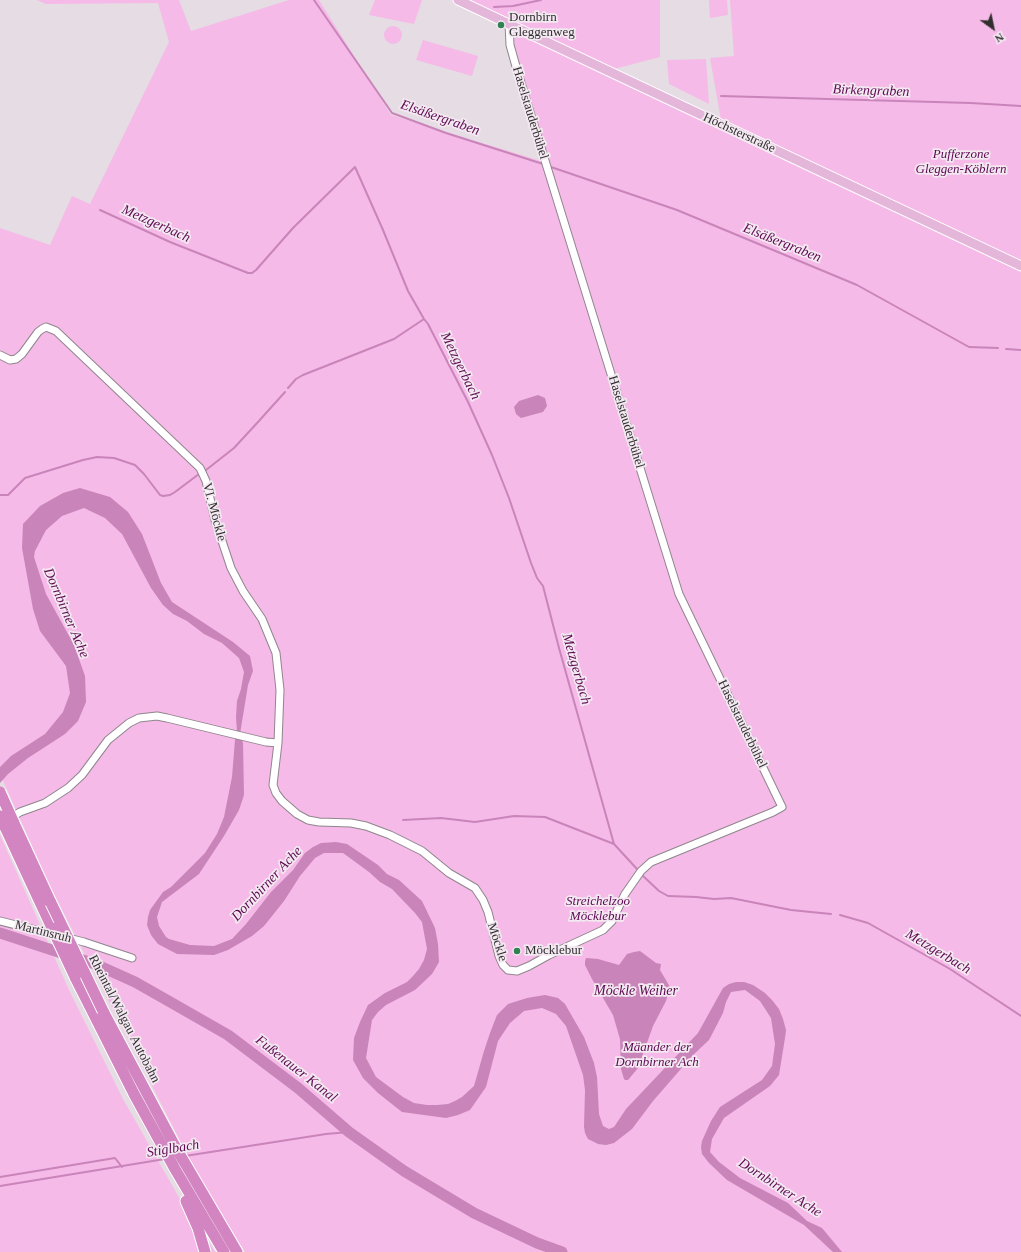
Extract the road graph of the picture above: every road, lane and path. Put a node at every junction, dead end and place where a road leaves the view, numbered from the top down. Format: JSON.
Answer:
{"nodes":[{"id":1,"x":458,"y":0,"type":"edge"},
{"id":2,"x":509,"y":23,"type":"junction"},
{"id":3,"x":1021,"y":266,"type":"edge"},
{"id":4,"x":0,"y":355,"type":"edge"},
{"id":5,"x":278,"y":743,"type":"junction"},
{"id":6,"x":0,"y":792,"type":"edge"},
{"id":7,"x":782,"y":807,"type":"joint"},
{"id":8,"x":0,"y":816,"type":"edge"},
{"id":9,"x":6,"y":825,"type":"edge"},
{"id":10,"x":0,"y":921,"type":"edge"},
{"id":11,"x":132,"y":958,"type":"dead end"},
{"id":12,"x":139,"y":1092,"type":"junction"},
{"id":13,"x":175,"y":1169,"type":"junction"},
{"id":14,"x":205,"y":1252,"type":"edge"},
{"id":15,"x":224,"y":1252,"type":"edge"},
{"id":16,"x":237,"y":1252,"type":"edge"}],
"edges":[{"from":1,"to":2,"type":"main road","name":"Höchsterstraße"},
{"from":2,"to":3,"type":"main road","name":"Höchsterstraße"},
{"from":2,"to":7,"type":"street","name":"Haselstauderbühel"},
{"from":4,"to":5,"type":"street","name":"VI. Möckle"},
{"from":5,"to":7,"type":"street","name":"Möckle"},
{"from":5,"to":9,"type":"street"},
{"from":6,"to":9,"type":"highway","name":"Rheintal/Walgau Autobahn","bridge":true},
{"from":8,"to":9,"type":"highway","name":"Rheintal/Walgau Autobahn","bridge":true},
{"from":9,"to":12,"type":"highway","name":"Rheintal/Walgau Autobahn","bridge":true},
{"from":10,"to":11,"type":"street","name":"Martinsruh"},
{"from":12,"to":13,"type":"highway","name":"Rheintal/Walgau Autobahn"},
{"from":12,"to":16,"type":"highway","name":"Rheintal/Walgau Autobahn"},
{"from":13,"to":14,"type":"highway"},
{"from":13,"to":15,"type":"highway","name":"Rheintal/Walgau Autobahn"}]}
